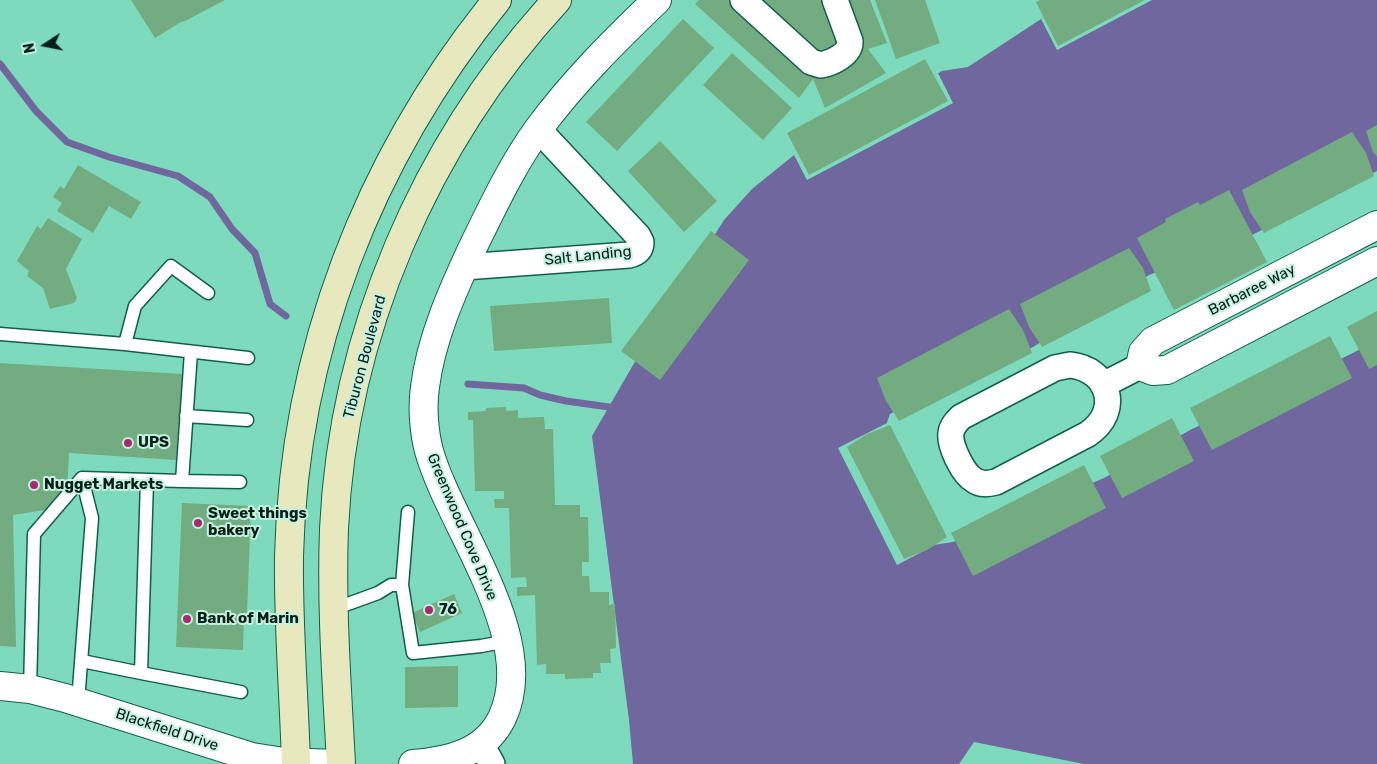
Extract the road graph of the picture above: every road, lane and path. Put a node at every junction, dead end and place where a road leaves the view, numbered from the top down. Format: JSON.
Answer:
{"nodes":[{"id":1,"x":497,"y":0,"type":"edge"},
{"id":2,"x":557,"y":0,"type":"edge"},
{"id":3,"x":657,"y":0,"type":"edge"},
{"id":4,"x":743,"y":0,"type":"edge"},
{"id":5,"x":835,"y":0,"type":"edge"},
{"id":6,"x":538,"y":129,"type":"junction"},
{"id":7,"x":1377,"y":225,"type":"edge"},
{"id":8,"x":1377,"y":261,"type":"edge"},
{"id":9,"x":464,"y":267,"type":"junction"},
{"id":10,"x":208,"y":293,"type":"dead end"},
{"id":11,"x":0,"y":334,"type":"edge"},
{"id":12,"x":125,"y":344,"type":"junction"},
{"id":13,"x":191,"y":352,"type":"junction"},
{"id":14,"x":248,"y":358,"type":"dead end"},
{"id":15,"x":1140,"y":366,"type":"junction"},
{"id":16,"x":1103,"y":385,"type":"junction"},
{"id":17,"x":186,"y":416,"type":"junction"},
{"id":18,"x":248,"y":420,"type":"dead end"},
{"id":19,"x":82,"y":478,"type":"junction"},
{"id":20,"x":147,"y":480,"type":"junction"},
{"id":21,"x":182,"y":481,"type":"junction"},
{"id":22,"x":240,"y":482,"type":"dead end"},
{"id":23,"x":408,"y":512,"type":"dead end"},
{"id":24,"x":402,"y":585,"type":"junction"},
{"id":25,"x":334,"y":608,"type":"junction"},
{"id":26,"x":508,"y":641,"type":"junction"},
{"id":27,"x":82,"y":661,"type":"junction"},
{"id":28,"x":141,"y":673,"type":"junction"},
{"id":29,"x":0,"y":686,"type":"edge"},
{"id":30,"x":30,"y":689,"type":"junction"},
{"id":31,"x":241,"y":692,"type":"dead end"},
{"id":32,"x":78,"y":702,"type":"junction"},
{"id":33,"x":486,"y":754,"type":"edge"},
{"id":34,"x":296,"y":763,"type":"edge"},
{"id":35,"x":336,"y":764,"type":"edge"},
{"id":36,"x":341,"y":764,"type":"edge"},
{"id":37,"x":413,"y":764,"type":"edge"}],
"edges":[{"from":1,"to":34,"type":"main road"},
{"from":2,"to":25,"type":"main road","name":"Tiburon Boulevard"},
{"from":3,"to":6,"type":"street","name":"Greenwood Cove Drive"},
{"from":4,"to":5,"type":"street"},
{"from":6,"to":9,"type":"street","name":"Greenwood Cove Drive"},
{"from":6,"to":9,"type":"street","name":"Salt Landing"},
{"from":7,"to":15,"type":"street","name":"Barbaree Way"},
{"from":8,"to":15,"type":"street"},
{"from":9,"to":26,"type":"street","name":"Greenwood Cove Drive"},
{"from":10,"to":12,"type":"lane"},
{"from":11,"to":12,"type":"lane"},
{"from":12,"to":13,"type":"lane"},
{"from":13,"to":14,"type":"lane"},
{"from":13,"to":17,"type":"lane"},
{"from":15,"to":16,"type":"street"},
{"from":16,"to":16,"type":"street"},
{"from":17,"to":18,"type":"lane"},
{"from":17,"to":21,"type":"lane"},
{"from":19,"to":20,"type":"lane"},
{"from":19,"to":27,"type":"lane"},
{"from":19,"to":30,"type":"lane"},
{"from":20,"to":21,"type":"lane"},
{"from":20,"to":28,"type":"lane"},
{"from":21,"to":22,"type":"lane"},
{"from":23,"to":24,"type":"lane"},
{"from":24,"to":25,"type":"lane"},
{"from":24,"to":26,"type":"lane"},
{"from":25,"to":36,"type":"main road","name":"Tiburon Boulevard"},
{"from":26,"to":33,"type":"street","name":"Greenwood Cove Drive"},
{"from":27,"to":28,"type":"lane"},
{"from":27,"to":32,"type":"lane"},
{"from":28,"to":31,"type":"lane"},
{"from":29,"to":30,"type":"street","name":"Blackfield Drive"},
{"from":30,"to":32,"type":"street","name":"Blackfield Drive"},
{"from":32,"to":34,"type":"street","name":"Blackfield Drive"},
{"from":33,"to":37,"type":"street","name":"Greenwood Cove Drive"},
{"from":34,"to":35,"type":"street","name":"Blackfield Drive"}]}
